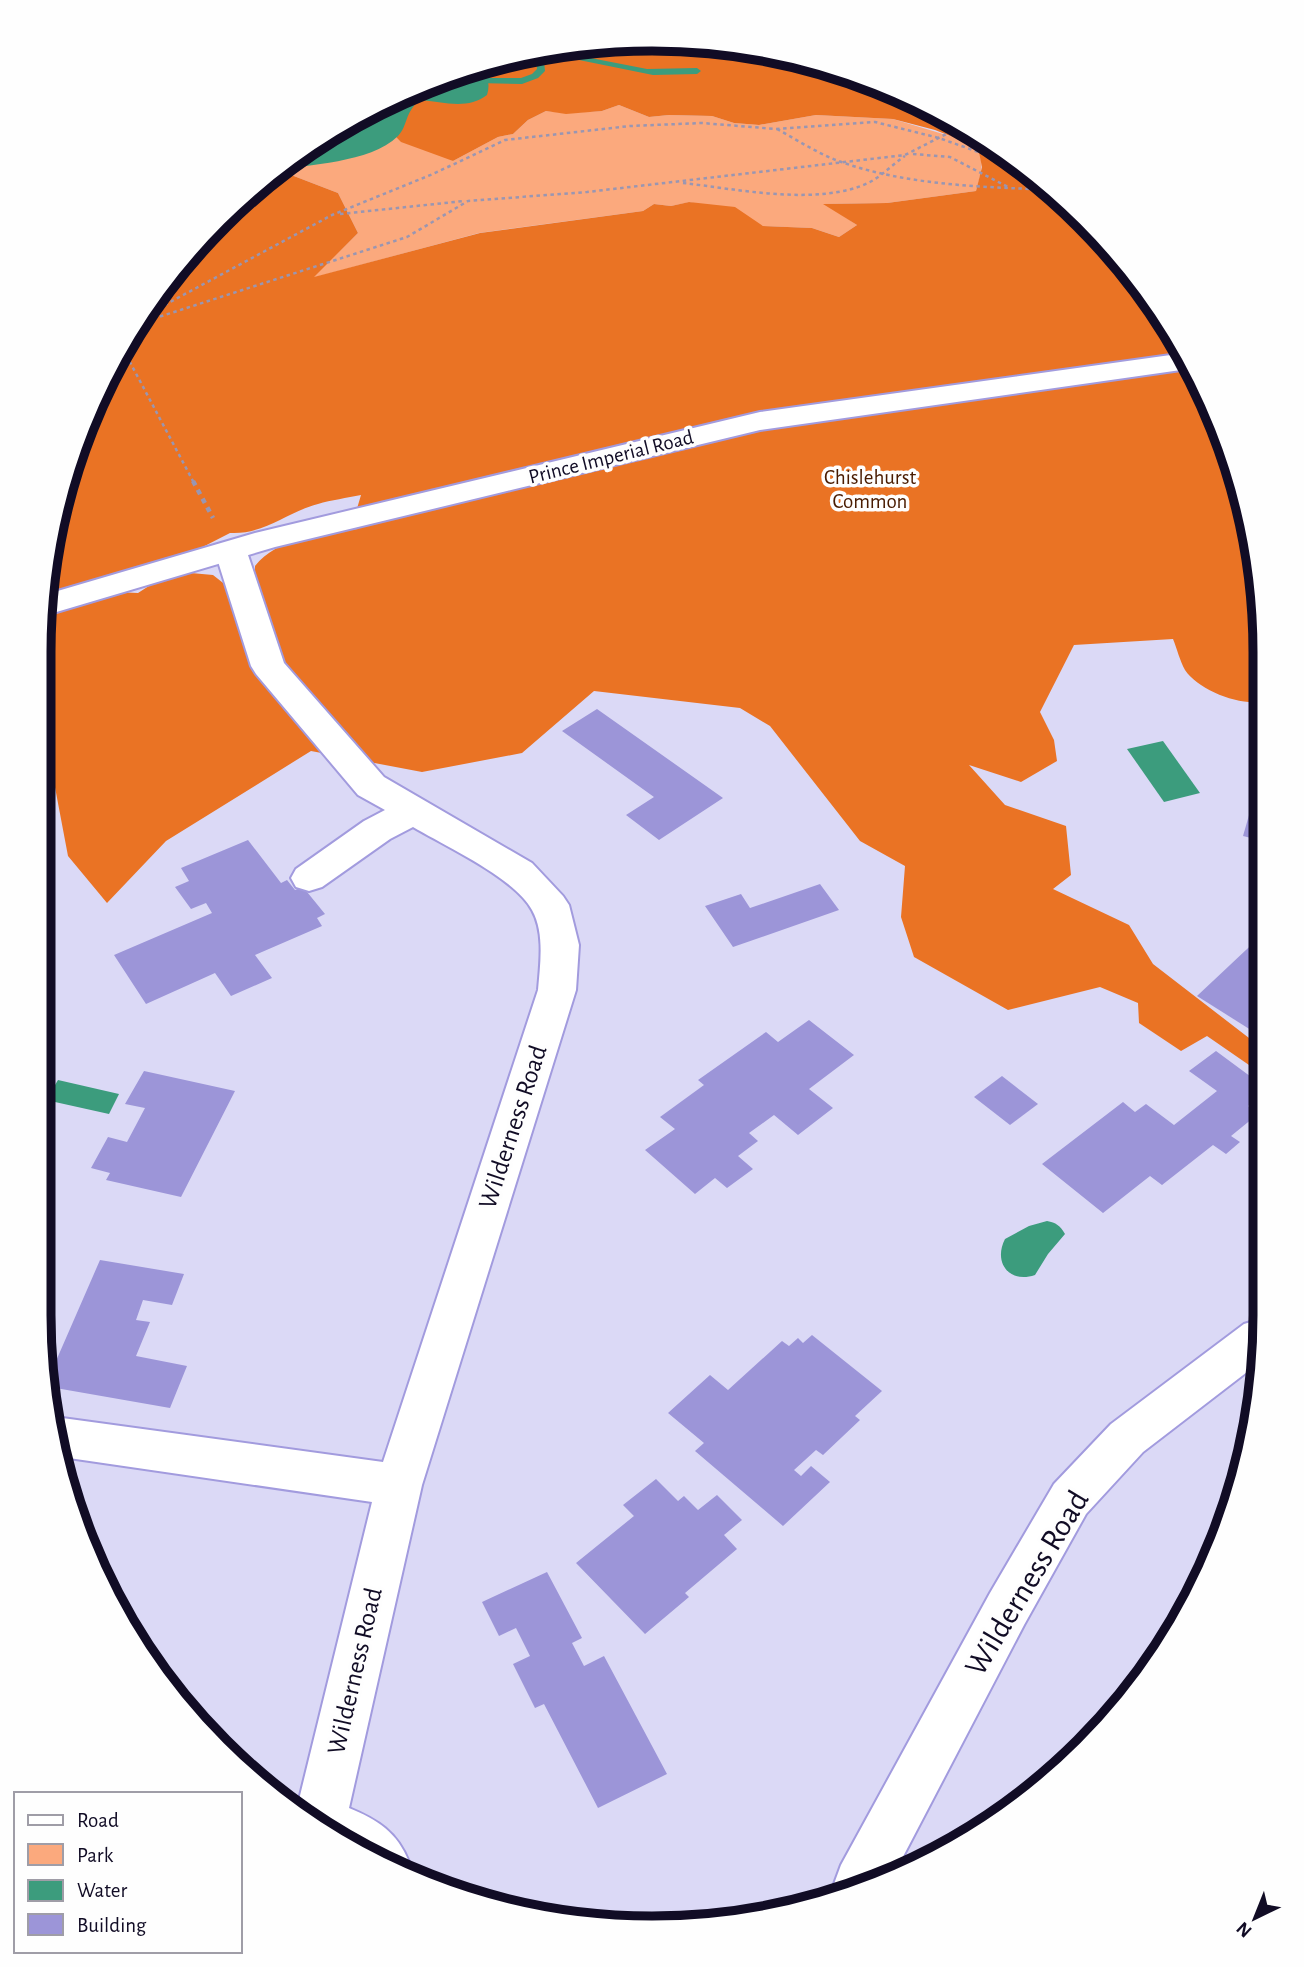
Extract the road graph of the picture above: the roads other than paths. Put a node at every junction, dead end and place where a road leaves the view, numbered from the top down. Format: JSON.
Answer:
{"nodes":[{"id":1,"x":1179,"y":363,"type":"edge"},
{"id":2,"x":231,"y":552,"type":"junction"},
{"id":3,"x":53,"y":603,"type":"edge"},
{"id":4,"x":414,"y":811,"type":"junction"},
{"id":5,"x":309,"y":878,"type":"dead end"},
{"id":6,"x":1252,"y":1344,"type":"edge"},
{"id":7,"x":63,"y":1437,"type":"edge"},
{"id":8,"x":399,"y":1485,"type":"junction"},
{"id":9,"x":321,"y":1817,"type":"edge"},
{"id":10,"x":344,"y":1832,"type":"edge"},
{"id":11,"x":371,"y":1846,"type":"edge"},
{"id":12,"x":864,"y":1877,"type":"edge"}],
"edges":[{"from":1,"to":2,"type":"street","name":"Prince Imperial Road"},
{"from":2,"to":3,"type":"street","name":"Prince Imperial Road"},
{"from":2,"to":4,"type":"street","name":"Wilderness Road"},
{"from":4,"to":5,"type":"street"},
{"from":4,"to":8,"type":"street","name":"Wilderness Road"},
{"from":6,"to":12,"type":"street","name":"Wilderness Road"},
{"from":7,"to":8,"type":"street"},
{"from":8,"to":9,"type":"street","name":"Wilderness Road"},
{"from":10,"to":11,"type":"street"}]}
